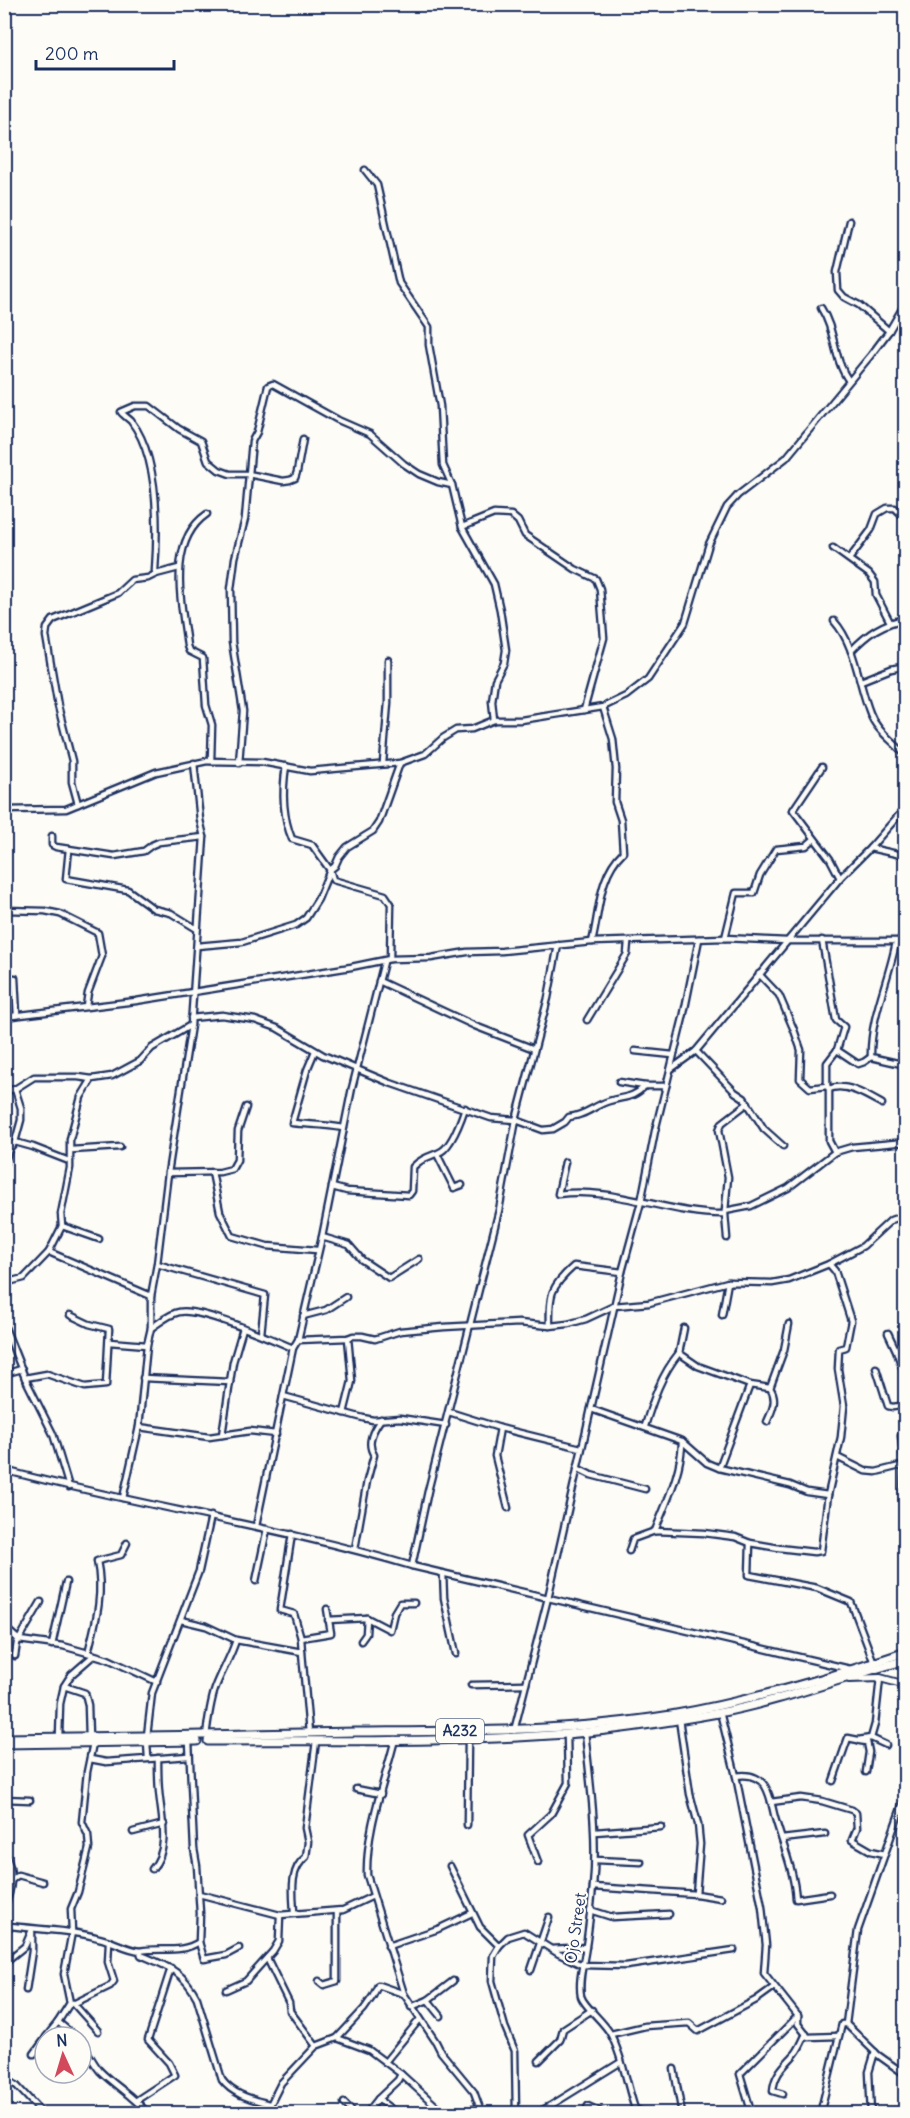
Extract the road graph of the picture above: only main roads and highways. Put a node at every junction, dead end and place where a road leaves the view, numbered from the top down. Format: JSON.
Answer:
{"nodes":[{"id":1,"x":906,"y":1652,"type":"edge"},
{"id":2,"x":906,"y":1661,"type":"edge"},
{"id":3,"x":906,"y":1674,"type":"edge"},
{"id":4,"x":846,"y":1679,"type":"junction"},
{"id":5,"x":906,"y":1685,"type":"edge"},
{"id":6,"x":434,"y":1735,"type":"junction"},
{"id":7,"x":4,"y":1738,"type":"edge"},
{"id":8,"x":147,"y":1739,"type":"junction"},
{"id":9,"x":91,"y":1740,"type":"junction"},
{"id":10,"x":4,"y":1744,"type":"edge"}],
"edges":[{"from":1,"to":6,"type":"highway","number":"A232"},
{"from":2,"to":3,"type":"main road"},
{"from":2,"to":4,"type":"highway","number":"A232"},
{"from":4,"to":5,"type":"main road"},
{"from":4,"to":6,"type":"highway","number":"A232"},
{"from":6,"to":8,"type":"highway","number":"A232"},
{"from":6,"to":8,"type":"highway","number":"A232"},
{"from":7,"to":9,"type":"highway","number":"A232"},
{"from":8,"to":9,"type":"highway","number":"A232"},
{"from":9,"to":10,"type":"highway","number":"A232"}]}
